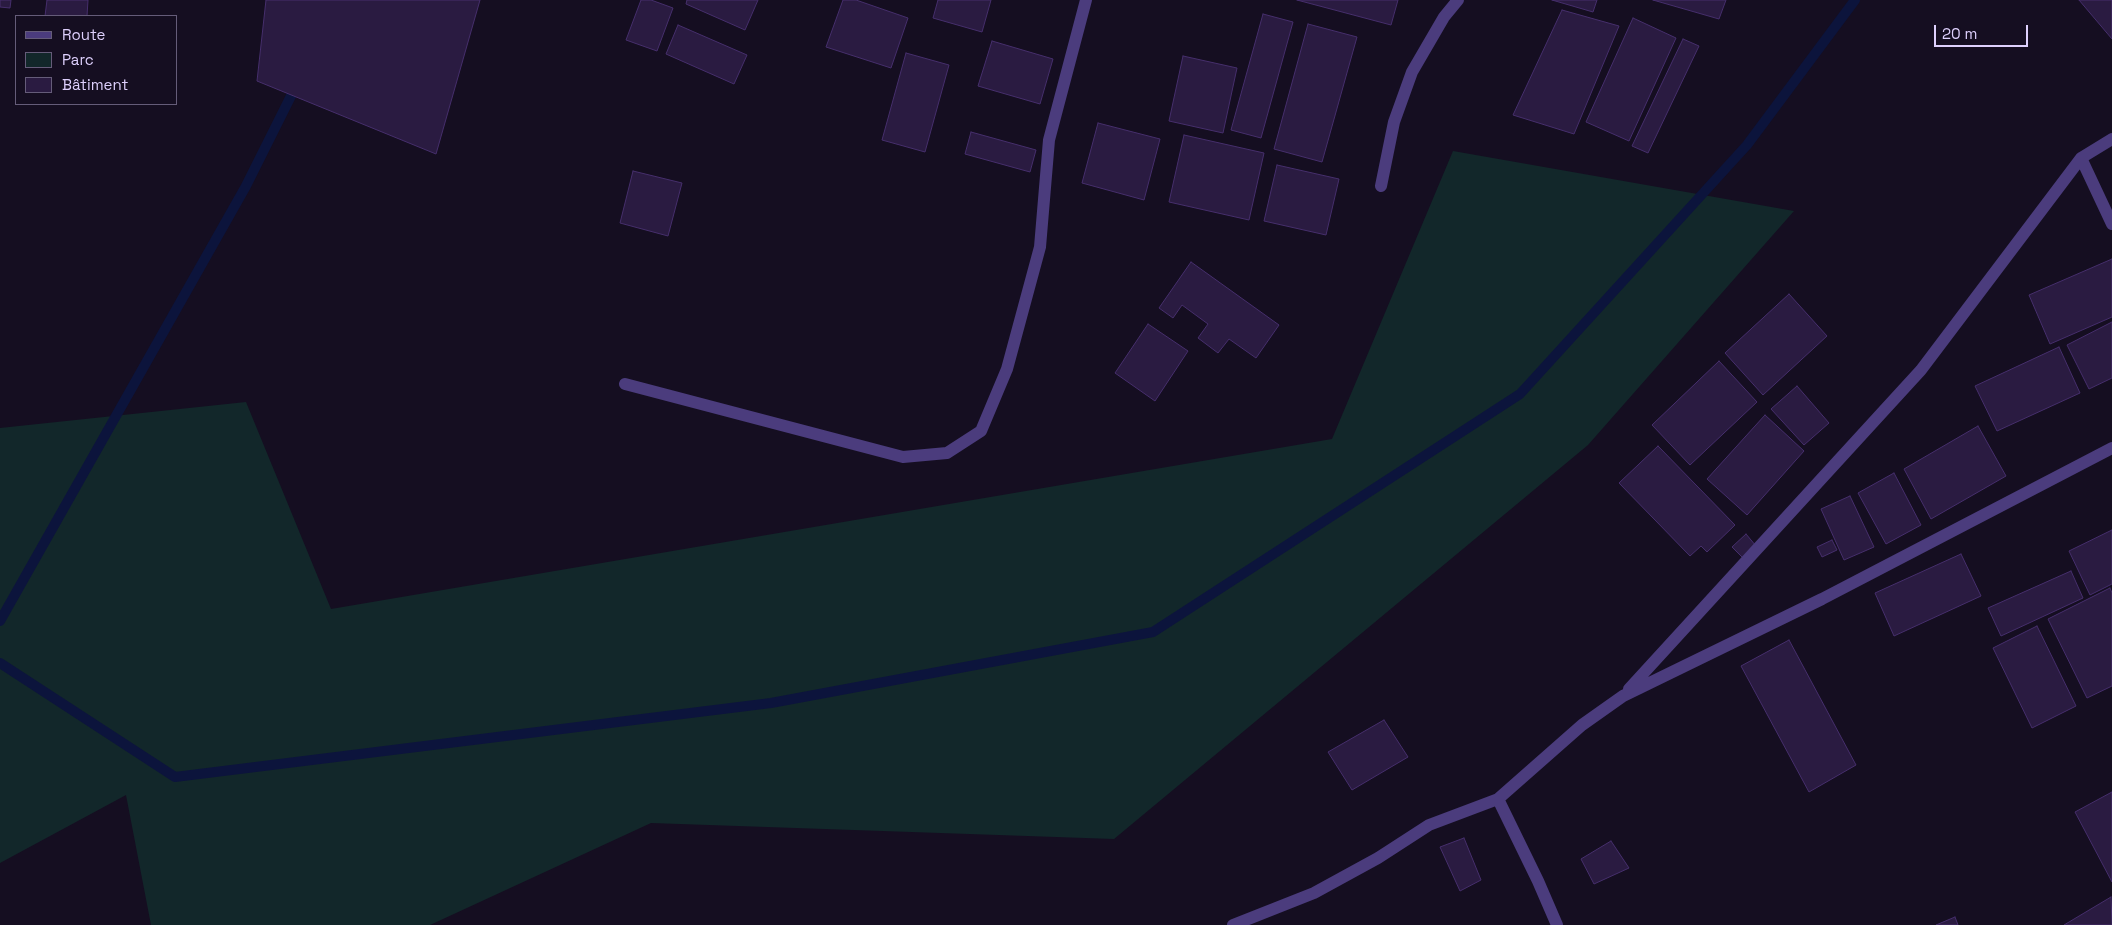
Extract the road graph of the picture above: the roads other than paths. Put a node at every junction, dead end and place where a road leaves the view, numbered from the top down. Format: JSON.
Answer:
{"nodes":[{"id":1,"x":1086,"y":0,"type":"edge"},
{"id":2,"x":1458,"y":0,"type":"edge"},
{"id":3,"x":2112,"y":139,"type":"edge"},
{"id":4,"x":2081,"y":158,"type":"junction"},
{"id":5,"x":1381,"y":186,"type":"dead end"},
{"id":6,"x":2112,"y":224,"type":"edge"},
{"id":7,"x":625,"y":384,"type":"dead end"},
{"id":8,"x":2112,"y":448,"type":"edge"},
{"id":9,"x":1623,"y":696,"type":"junction"},
{"id":10,"x":1498,"y":799,"type":"junction"},
{"id":11,"x":1232,"y":925,"type":"edge"},
{"id":12,"x":1557,"y":925,"type":"edge"}],
"edges":[{"from":1,"to":7,"type":"street"},
{"from":2,"to":5,"type":"street"},
{"from":3,"to":4,"type":"street"},
{"from":4,"to":6,"type":"street"},
{"from":4,"to":9,"type":"street"},
{"from":8,"to":9,"type":"street"},
{"from":9,"to":10,"type":"street"},
{"from":10,"to":11,"type":"street"},
{"from":10,"to":12,"type":"street"}]}
